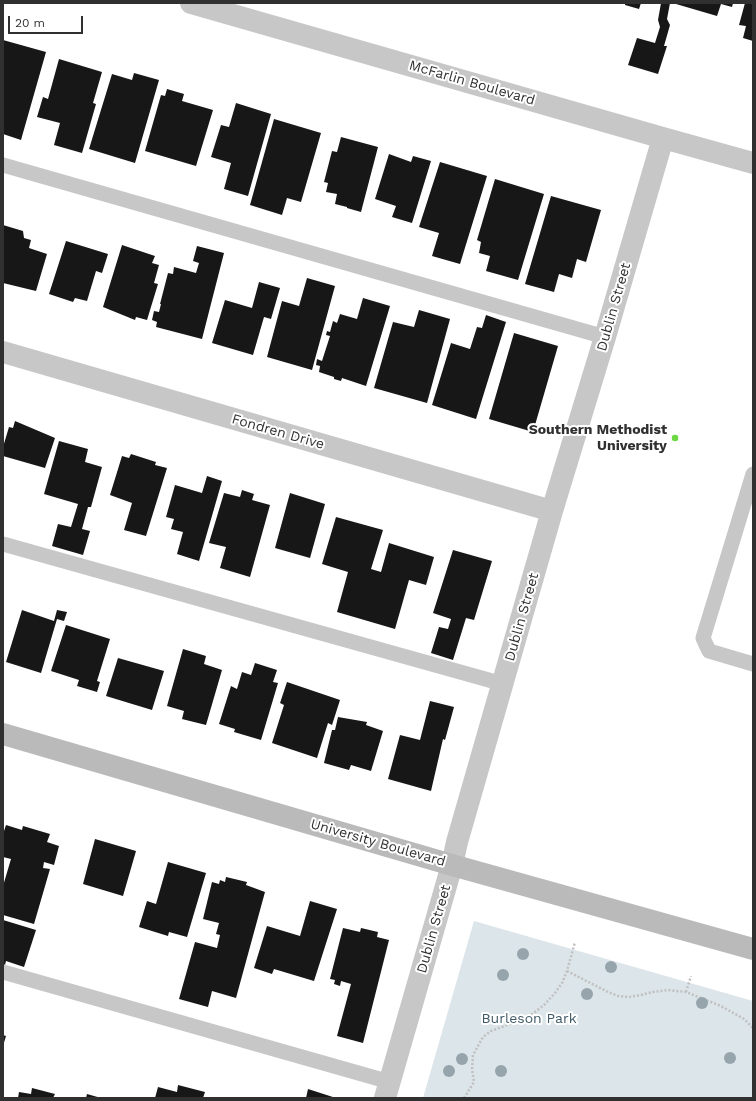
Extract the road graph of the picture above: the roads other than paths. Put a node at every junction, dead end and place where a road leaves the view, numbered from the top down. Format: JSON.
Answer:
{"nodes":[{"id":1,"x":191,"y":3,"type":"edge"},
{"id":2,"x":663,"y":138,"type":"junction"},
{"id":3,"x":753,"y":163,"type":"edge"},
{"id":4,"x":3,"y":165,"type":"edge"},
{"id":5,"x":605,"y":337,"type":"junction"},
{"id":6,"x":3,"y":352,"type":"edge"},
{"id":7,"x":753,"y":474,"type":"edge"},
{"id":8,"x":552,"y":511,"type":"junction"},
{"id":9,"x":3,"y":544,"type":"edge"},
{"id":10,"x":753,"y":664,"type":"edge"},
{"id":11,"x":503,"y":684,"type":"junction"},
{"id":12,"x":3,"y":734,"type":"edge"},
{"id":13,"x":452,"y":865,"type":"junction"},
{"id":14,"x":753,"y":949,"type":"edge"},
{"id":15,"x":3,"y":972,"type":"edge"},
{"id":16,"x":388,"y":1090,"type":"edge"}],
"edges":[{"from":1,"to":2,"type":"street","name":"McFarlin Boulevard"},
{"from":2,"to":3,"type":"street","name":"McFarlin Boulevard"},
{"from":2,"to":5,"type":"street","name":"Dublin Street"},
{"from":4,"to":5,"type":"lane"},
{"from":5,"to":8,"type":"street","name":"Dublin Street"},
{"from":6,"to":8,"type":"street","name":"Fondren Drive"},
{"from":7,"to":10,"type":"lane"},
{"from":8,"to":11,"type":"street","name":"Dublin Street"},
{"from":9,"to":11,"type":"lane"},
{"from":11,"to":13,"type":"street","name":"Dublin Street"},
{"from":12,"to":13,"type":"street","name":"University Boulevard"},
{"from":13,"to":14,"type":"street","name":"University Boulevard"},
{"from":13,"to":16,"type":"street","name":"Dublin Street"},
{"from":15,"to":16,"type":"lane"}]}
